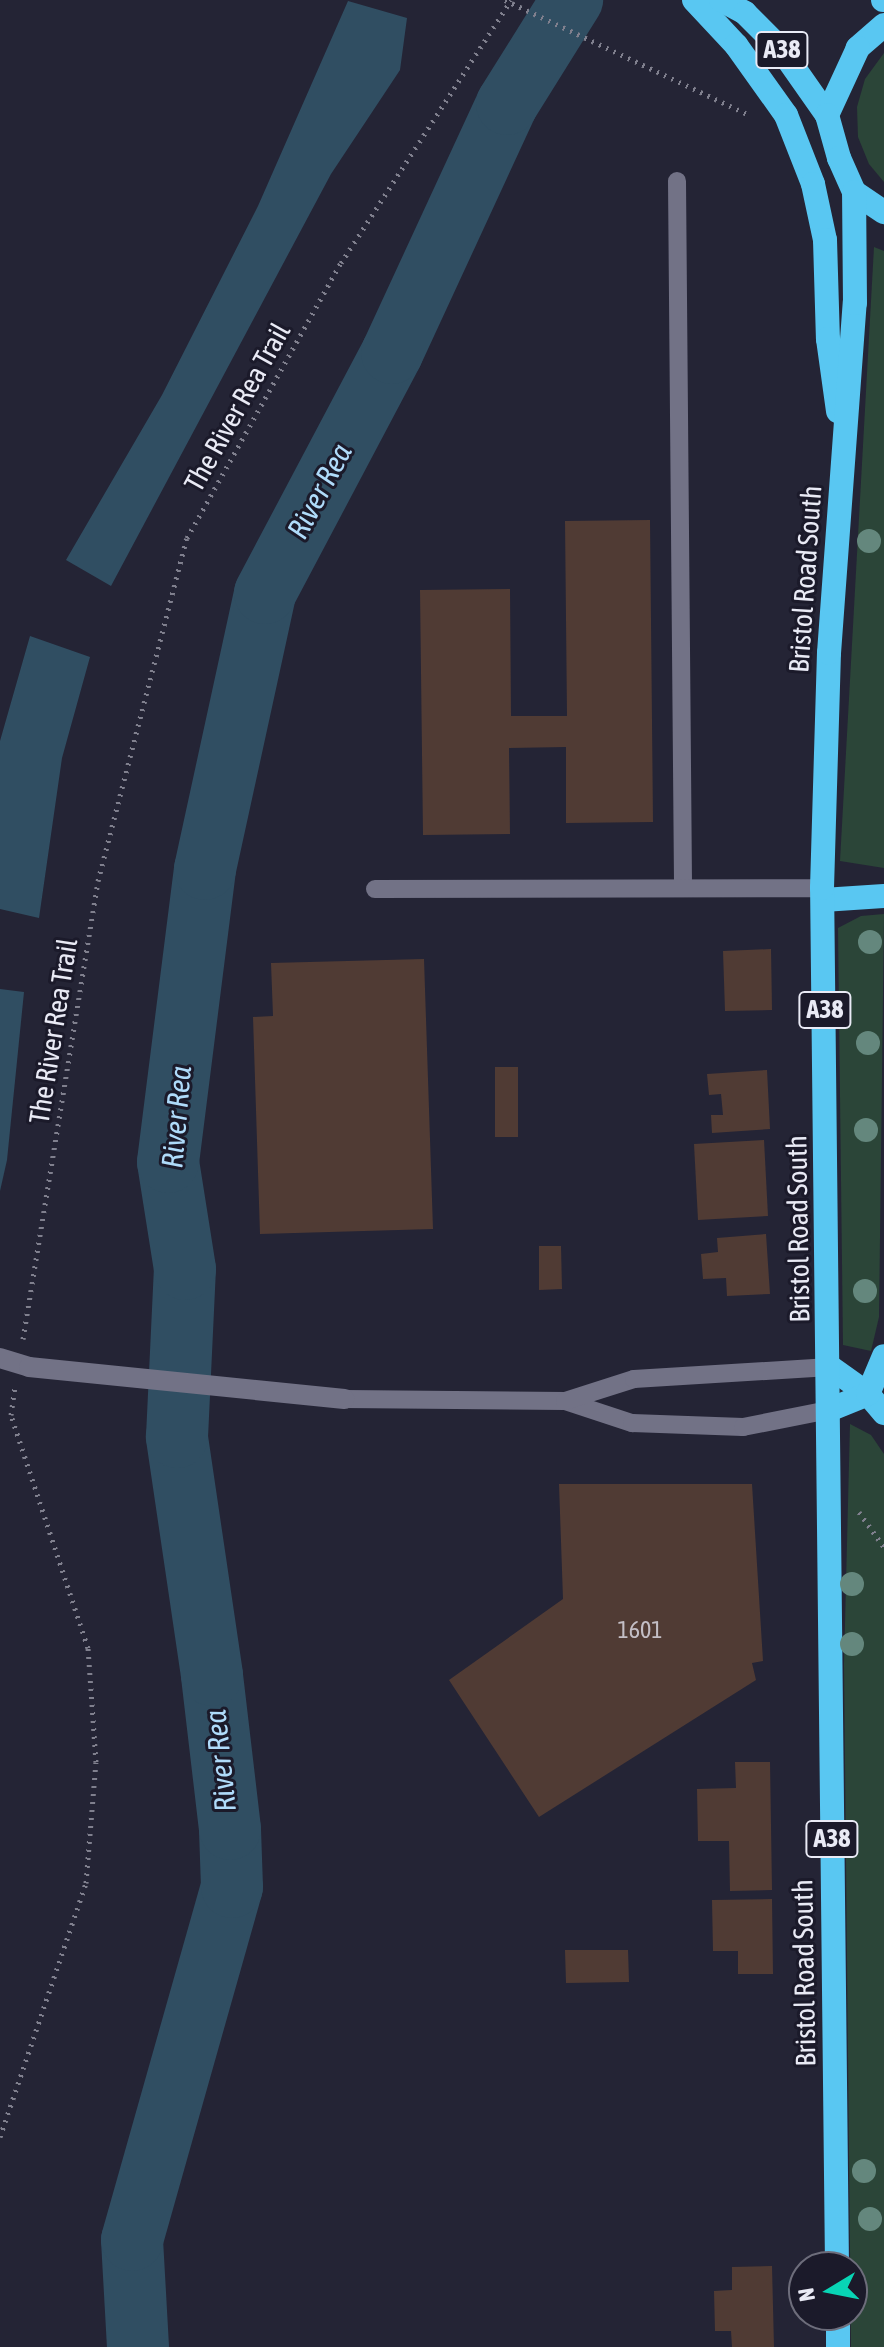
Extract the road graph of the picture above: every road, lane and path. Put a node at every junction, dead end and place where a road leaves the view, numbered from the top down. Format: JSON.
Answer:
{"nodes":[{"id":1,"x":694,"y":0,"type":"edge"},
{"id":2,"x":721,"y":0,"type":"edge"},
{"id":3,"x":509,"y":1,"type":"edge"},
{"id":4,"x":884,"y":25,"type":"edge"},
{"id":5,"x":827,"y":115,"type":"junction"},
{"id":6,"x":754,"y":117,"type":"dead end"},
{"id":7,"x":677,"y":181,"type":"dead end"},
{"id":8,"x":854,"y":192,"type":"junction"},
{"id":9,"x":884,"y":212,"type":"edge"},
{"id":10,"x":844,"y":449,"type":"junction"},
{"id":11,"x":683,"y":888,"type":"junction"},
{"id":12,"x":375,"y":889,"type":"dead end"},
{"id":13,"x":823,"y":894,"type":"junction"},
{"id":14,"x":884,"y":896,"type":"edge"},
{"id":15,"x":884,"y":1356,"type":"edge"},
{"id":16,"x":10,"y":1360,"type":"edge"},
{"id":17,"x":830,"y":1367,"type":"junction"},
{"id":18,"x":868,"y":1394,"type":"junction"},
{"id":19,"x":344,"y":1399,"type":"joint"},
{"id":20,"x":565,"y":1401,"type":"junction"},
{"id":21,"x":829,"y":1410,"type":"junction"},
{"id":22,"x":884,"y":1413,"type":"edge"},
{"id":23,"x":0,"y":2137,"type":"edge"},
{"id":24,"x":837,"y":2251,"type":"edge"}],
"edges":[{"from":1,"to":10,"type":"highway"},
{"from":2,"to":5,"type":"highway","number":"A38"},
{"from":3,"to":6,"type":"path"},
{"from":3,"to":16,"type":"path","name":"The River Rea Trail"},
{"from":4,"to":5,"type":"highway"},
{"from":5,"to":8,"type":"highway"},
{"from":7,"to":11,"type":"lane"},
{"from":8,"to":9,"type":"highway"},
{"from":8,"to":10,"type":"highway","name":"Bristol Road South","number":"A38"},
{"from":10,"to":13,"type":"highway","name":"Bristol Road South","number":"A38"},
{"from":11,"to":12,"type":"lane"},
{"from":11,"to":13,"type":"lane"},
{"from":13,"to":14,"type":"highway"},
{"from":13,"to":17,"type":"highway","name":"Bristol Road South","number":"A38"},
{"from":15,"to":18,"type":"highway"},
{"from":16,"to":19,"type":"street"},
{"from":16,"to":23,"type":"path","name":"The River Rea Trail"},
{"from":17,"to":18,"type":"highway"},
{"from":17,"to":20,"type":"lane"},
{"from":17,"to":21,"type":"highway","name":"Bristol Road South","number":"A38"},
{"from":18,"to":21,"type":"highway"},
{"from":18,"to":22,"type":"highway"},
{"from":19,"to":20,"type":"lane"},
{"from":20,"to":21,"type":"lane"},
{"from":21,"to":24,"type":"highway","name":"Bristol Road South","number":"A38"}]}
